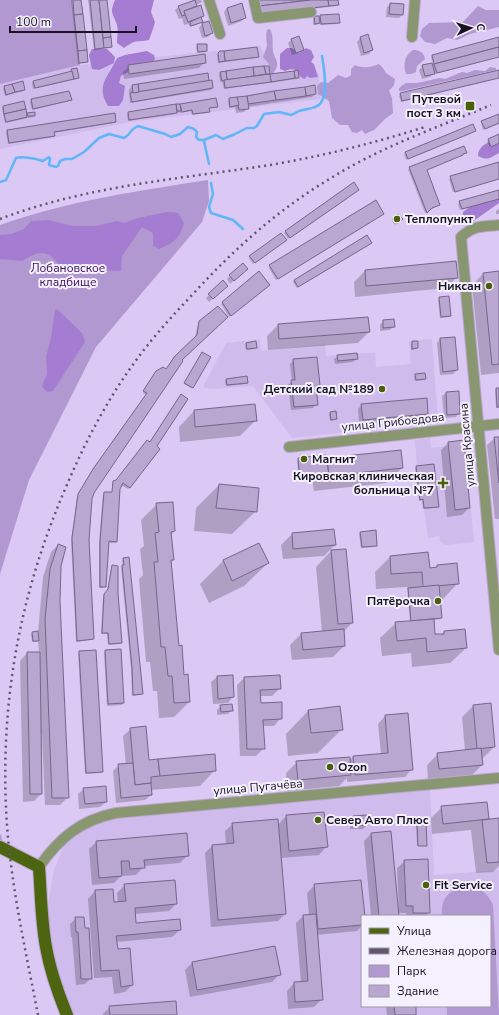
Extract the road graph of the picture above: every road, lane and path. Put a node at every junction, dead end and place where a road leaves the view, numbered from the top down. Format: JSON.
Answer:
{"nodes":[{"id":1,"x":209,"y":0,"type":"edge"},
{"id":2,"x":254,"y":0,"type":"edge"},
{"id":3,"x":415,"y":0,"type":"edge"},
{"id":4,"x":311,"y":12,"type":"dead end"},
{"id":5,"x":220,"y":34,"type":"dead end"},
{"id":6,"x":412,"y":38,"type":"dead end"},
{"id":7,"x":499,"y":225,"type":"edge"},
{"id":8,"x":499,"y":424,"type":"edge"},
{"id":9,"x":479,"y":426,"type":"junction"},
{"id":10,"x":289,"y":447,"type":"dead end"},
{"id":11,"x":499,"y":650,"type":"edge"},
{"id":12,"x":499,"y":778,"type":"edge"},
{"id":13,"x":0,"y":847,"type":"edge"},
{"id":14,"x":39,"y":866,"type":"junction"},
{"id":15,"x":67,"y":1015,"type":"edge"}],
"edges":[{"from":1,"to":5,"type":"street"},
{"from":2,"to":4,"type":"street"},
{"from":3,"to":6,"type":"street"},
{"from":7,"to":9,"type":"street","name":"улица Красина"},
{"from":8,"to":9,"type":"street","name":"улица Грибоедова"},
{"from":9,"to":10,"type":"street","name":"улица Грибоедова"},
{"from":9,"to":11,"type":"street","name":"улица Красина"},
{"from":12,"to":14,"type":"street","name":"улица Пугачёва"},
{"from":13,"to":14,"type":"main road"},
{"from":14,"to":15,"type":"main road"}]}
